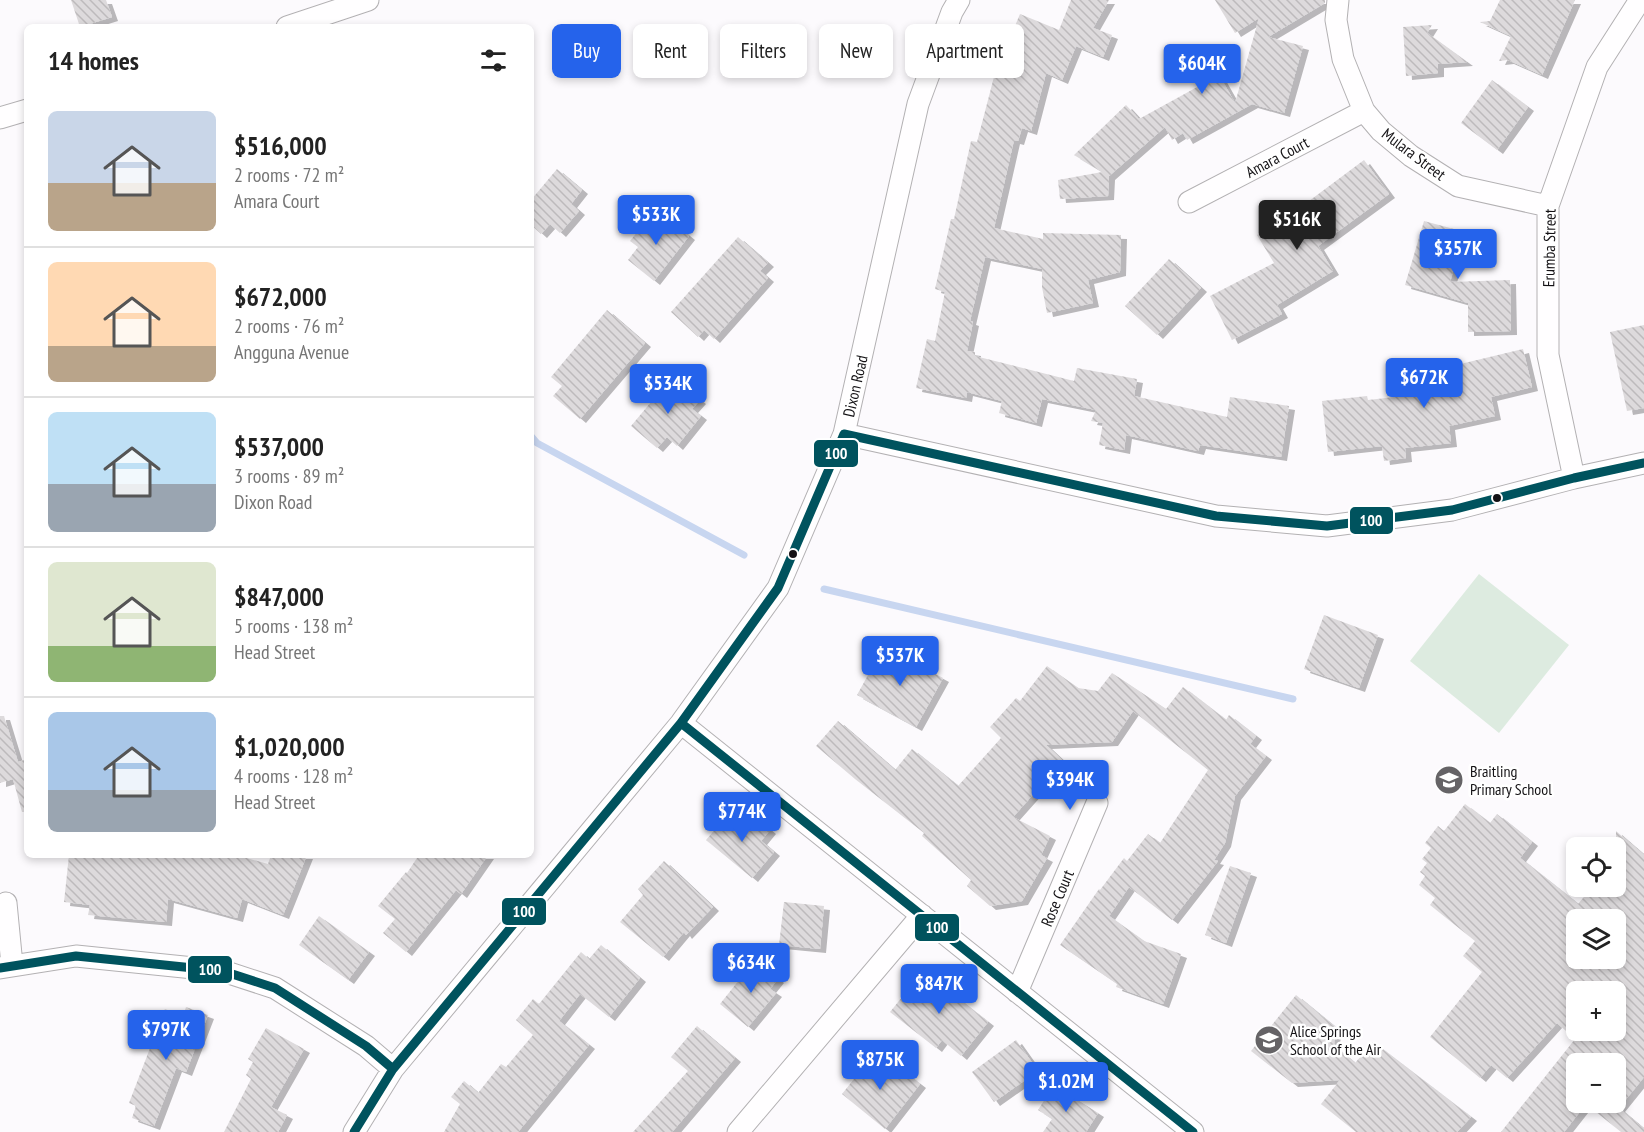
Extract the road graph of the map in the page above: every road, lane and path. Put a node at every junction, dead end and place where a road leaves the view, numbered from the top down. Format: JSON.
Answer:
{"nodes":[{"id":1,"x":368,"y":0,"type":"edge"},
{"id":2,"x":959,"y":0,"type":"edge"},
{"id":3,"x":1338,"y":0,"type":"edge"},
{"id":4,"x":1640,"y":0,"type":"edge"},
{"id":5,"x":296,"y":24,"type":"edge"},
{"id":6,"x":24,"y":111,"type":"edge"},
{"id":7,"x":1364,"y":111,"type":"junction"},
{"id":8,"x":0,"y":118,"type":"edge"},
{"id":9,"x":1190,"y":202,"type":"dead end"},
{"id":10,"x":1548,"y":206,"type":"junction"},
{"id":11,"x":844,"y":434,"type":"junction"},
{"id":12,"x":1644,"y":463,"type":"edge"},
{"id":13,"x":1574,"y":478,"type":"junction"},
{"id":14,"x":681,"y":723,"type":"junction"},
{"id":15,"x":1097,"y":803,"type":"dead end"},
{"id":16,"x":6,"y":903,"type":"dead end"},
{"id":17,"x":921,"y":915,"type":"junction"},
{"id":18,"x":6,"y":966,"type":"edge"},
{"id":19,"x":1017,"y":992,"type":"junction"},
{"id":20,"x":393,"y":1069,"type":"junction"},
{"id":21,"x":745,"y":1130,"type":"edge"},
{"id":22,"x":354,"y":1132,"type":"edge"},
{"id":23,"x":1193,"y":1132,"type":"edge"}],
"edges":[{"from":1,"to":5,"type":"street"},
{"from":2,"to":11,"type":"street","name":"Dixon Road"},
{"from":3,"to":7,"type":"street","name":"Mulara Street"},
{"from":4,"to":10,"type":"street","name":"Erumba Street"},
{"from":6,"to":8,"type":"street"},
{"from":7,"to":9,"type":"street","name":"Amara Court"},
{"from":7,"to":10,"type":"street","name":"Mulara Street"},
{"from":10,"to":13,"type":"street","name":"Erumba Street"},
{"from":11,"to":13,"type":"street"},
{"from":11,"to":14,"type":"street","name":"Dixon Road"},
{"from":12,"to":13,"type":"street"},
{"from":14,"to":17,"type":"street"},
{"from":14,"to":20,"type":"street","name":"Dixon Road"},
{"from":15,"to":19,"type":"street","name":"Rose Court"},
{"from":16,"to":18,"type":"street"},
{"from":17,"to":19,"type":"street"},
{"from":17,"to":21,"type":"street"},
{"from":18,"to":20,"type":"street"},
{"from":19,"to":23,"type":"street"},
{"from":20,"to":22,"type":"street","name":"Dixon Road"}]}
